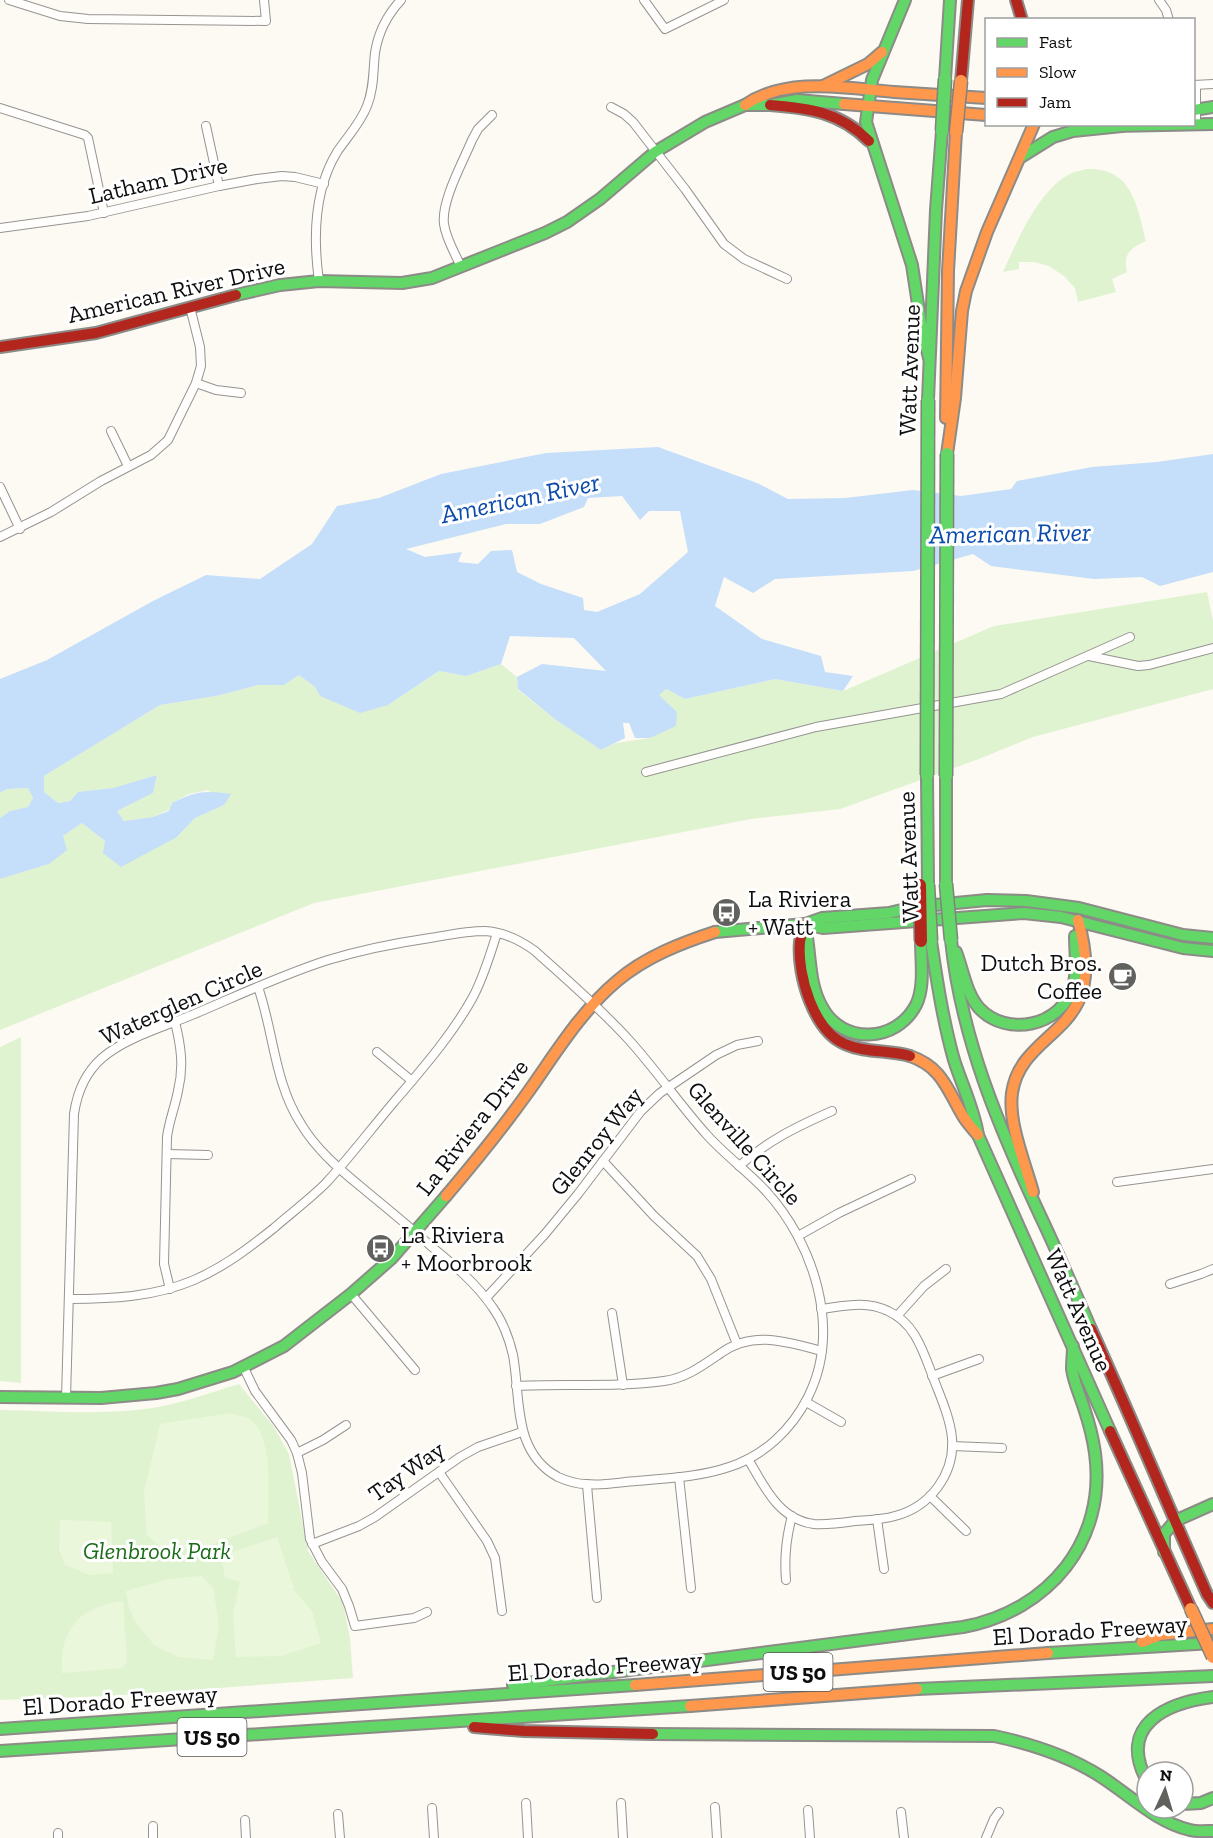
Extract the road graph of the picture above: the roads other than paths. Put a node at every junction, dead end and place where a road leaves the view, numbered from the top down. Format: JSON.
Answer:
{"nodes":[{"id":1,"x":9,"y":0,"type":"edge"},
{"id":2,"x":264,"y":0,"type":"edge"},
{"id":3,"x":400,"y":0,"type":"edge"},
{"id":4,"x":644,"y":0,"type":"edge"},
{"id":5,"x":724,"y":0,"type":"edge"},
{"id":6,"x":905,"y":0,"type":"edge"},
{"id":7,"x":950,"y":0,"type":"edge"},
{"id":8,"x":968,"y":0,"type":"edge"},
{"id":9,"x":1016,"y":0,"type":"edge"},
{"id":10,"x":1159,"y":0,"type":"edge"},
{"id":11,"x":1021,"y":18,"type":"edge"},
{"id":12,"x":1168,"y":18,"type":"edge"},
{"id":13,"x":885,"y":49,"type":"junction"},
{"id":14,"x":1213,"y":84,"type":"edge"},
{"id":15,"x":1195,"y":85,"type":"edge"},
{"id":16,"x":822,"y":86,"type":"junction"},
{"id":17,"x":871,"y":90,"type":"junction"},
{"id":18,"x":985,"y":98,"type":"edge"},
{"id":19,"x":745,"y":105,"type":"junction"},
{"id":20,"x":770,"y":105,"type":"junction"},
{"id":21,"x":868,"y":106,"type":"junction"},
{"id":22,"x":611,"y":107,"type":"dead end"},
{"id":23,"x":1213,"y":107,"type":"edge"},
{"id":24,"x":0,"y":108,"type":"edge"},
{"id":25,"x":1195,"y":110,"type":"edge"},
{"id":26,"x":492,"y":115,"type":"dead end"},
{"id":27,"x":985,"y":115,"type":"edge"},
{"id":28,"x":1213,"y":124,"type":"edge"},
{"id":29,"x":1196,"y":125,"type":"joint"},
{"id":30,"x":206,"y":126,"type":"dead end"},
{"id":31,"x":1034,"y":126,"type":"edge"},
{"id":32,"x":1122,"y":126,"type":"edge"},
{"id":33,"x":872,"y":144,"type":"junction"},
{"id":34,"x":655,"y":152,"type":"junction"},
{"id":35,"x":1020,"y":158,"type":"junction"},
{"id":36,"x":324,"y":184,"type":"junction"},
{"id":37,"x":219,"y":186,"type":"junction"},
{"id":38,"x":104,"y":213,"type":"junction"},
{"id":39,"x":0,"y":228,"type":"edge"},
{"id":40,"x":461,"y":267,"type":"junction"},
{"id":41,"x":787,"y":279,"type":"dead end"},
{"id":42,"x":319,"y":281,"type":"junction"},
{"id":43,"x":190,"y":307,"type":"junction"},
{"id":44,"x":0,"y":347,"type":"edge"},
{"id":45,"x":929,"y":358,"type":"junction"},
{"id":46,"x":196,"y":383,"type":"junction"},
{"id":47,"x":241,"y":393,"type":"dead end"},
{"id":48,"x":950,"y":399,"type":"junction"},
{"id":49,"x":111,"y":431,"type":"dead end"},
{"id":50,"x":128,"y":466,"type":"junction"},
{"id":51,"x":0,"y":487,"type":"edge"},
{"id":52,"x":20,"y":528,"type":"junction"},
{"id":53,"x":0,"y":537,"type":"edge"},
{"id":54,"x":1130,"y":637,"type":"dead end"},
{"id":55,"x":1213,"y":648,"type":"edge"},
{"id":56,"x":1087,"y":655,"type":"junction"},
{"id":57,"x":646,"y":772,"type":"dead end"},
{"id":58,"x":1078,"y":920,"type":"junction"},
{"id":59,"x":805,"y":924,"type":"junction"},
{"id":60,"x":497,"y":933,"type":"junction"},
{"id":61,"x":1213,"y":939,"type":"edge"},
{"id":62,"x":951,"y":940,"type":"junction"},
{"id":63,"x":926,"y":941,"type":"junction"},
{"id":64,"x":1211,"y":950,"type":"edge"},
{"id":65,"x":258,"y":987,"type":"junction"},
{"id":66,"x":593,"y":1004,"type":"junction"},
{"id":67,"x":175,"y":1022,"type":"junction"},
{"id":68,"x":758,"y":1041,"type":"dead end"},
{"id":69,"x":377,"y":1052,"type":"dead end"},
{"id":70,"x":412,"y":1081,"type":"junction"},
{"id":71,"x":668,"y":1087,"type":"junction"},
{"id":72,"x":832,"y":1111,"type":"dead end"},
{"id":73,"x":978,"y":1135,"type":"junction"},
{"id":74,"x":167,"y":1154,"type":"junction"},
{"id":75,"x":208,"y":1155,"type":"dead end"},
{"id":76,"x":603,"y":1161,"type":"junction"},
{"id":77,"x":739,"y":1166,"type":"junction"},
{"id":78,"x":338,"y":1168,"type":"junction"},
{"id":79,"x":1212,"y":1172,"type":"edge"},
{"id":80,"x":911,"y":1179,"type":"dead end"},
{"id":81,"x":1117,"y":1182,"type":"dead end"},
{"id":82,"x":1038,"y":1211,"type":"junction"},
{"id":83,"x":415,"y":1232,"type":"junction"},
{"id":84,"x":798,"y":1236,"type":"junction"},
{"id":85,"x":946,"y":1269,"type":"dead end"},
{"id":86,"x":1213,"y":1269,"type":"edge"},
{"id":87,"x":1170,"y":1284,"type":"dead end"},
{"id":88,"x":170,"y":1288,"type":"junction"},
{"id":89,"x":351,"y":1294,"type":"junction"},
{"id":90,"x":486,"y":1298,"type":"junction"},
{"id":91,"x":69,"y":1299,"type":"junction"},
{"id":92,"x":821,"y":1309,"type":"junction"},
{"id":93,"x":612,"y":1313,"type":"dead end"},
{"id":94,"x":897,"y":1316,"type":"junction"},
{"id":95,"x":737,"y":1344,"type":"junction"},
{"id":96,"x":1073,"y":1346,"type":"junction"},
{"id":97,"x":822,"y":1351,"type":"junction"},
{"id":98,"x":979,"y":1359,"type":"dead end"},
{"id":99,"x":244,"y":1368,"type":"junction"},
{"id":100,"x":415,"y":1370,"type":"dead end"},
{"id":101,"x":932,"y":1376,"type":"junction"},
{"id":102,"x":623,"y":1385,"type":"junction"},
{"id":103,"x":516,"y":1386,"type":"junction"},
{"id":104,"x":0,"y":1397,"type":"edge"},
{"id":105,"x":66,"y":1398,"type":"junction"},
{"id":106,"x":806,"y":1402,"type":"junction"},
{"id":107,"x":842,"y":1422,"type":"dead end"},
{"id":108,"x":346,"y":1425,"type":"dead end"},
{"id":109,"x":522,"y":1432,"type":"junction"},
{"id":110,"x":952,"y":1446,"type":"junction"},
{"id":111,"x":1002,"y":1448,"type":"dead end"},
{"id":112,"x":297,"y":1453,"type":"junction"},
{"id":113,"x":748,"y":1459,"type":"junction"},
{"id":114,"x":439,"y":1472,"type":"junction"},
{"id":115,"x":678,"y":1477,"type":"junction"},
{"id":116,"x":587,"y":1485,"type":"junction"},
{"id":117,"x":930,"y":1496,"type":"junction"},
{"id":118,"x":1211,"y":1505,"type":"edge"},
{"id":119,"x":792,"y":1516,"type":"junction"},
{"id":120,"x":877,"y":1519,"type":"junction"},
{"id":121,"x":1175,"y":1521,"type":"junction"},
{"id":122,"x":966,"y":1531,"type":"dead end"},
{"id":123,"x":312,"y":1545,"type":"junction"},
{"id":124,"x":1164,"y":1552,"type":"junction"},
{"id":125,"x":884,"y":1569,"type":"dead end"},
{"id":126,"x":786,"y":1580,"type":"dead end"},
{"id":127,"x":691,"y":1588,"type":"dead end"},
{"id":128,"x":597,"y":1598,"type":"dead end"},
{"id":129,"x":1213,"y":1603,"type":"edge"},
{"id":130,"x":502,"y":1611,"type":"dead end"},
{"id":131,"x":427,"y":1612,"type":"dead end"},
{"id":132,"x":1213,"y":1629,"type":"edge"},
{"id":133,"x":1213,"y":1643,"type":"edge"},
{"id":134,"x":1129,"y":1647,"type":"junction"},
{"id":135,"x":1213,"y":1657,"type":"edge"},
{"id":136,"x":1213,"y":1676,"type":"edge"},
{"id":137,"x":1213,"y":1697,"type":"edge"},
{"id":138,"x":383,"y":1703,"type":"junction"},
{"id":139,"x":424,"y":1724,"type":"junction"},
{"id":140,"x":0,"y":1729,"type":"edge"},
{"id":141,"x":0,"y":1751,"type":"edge"},
{"id":142,"x":1140,"y":1760,"type":"edge"},
{"id":143,"x":1213,"y":1798,"type":"edge"},
{"id":144,"x":526,"y":1803,"type":"dead end"},
{"id":145,"x":621,"y":1803,"type":"dead end"},
{"id":146,"x":1195,"y":1803,"type":"edge"},
{"id":147,"x":715,"y":1807,"type":"dead end"},
{"id":148,"x":432,"y":1808,"type":"dead end"},
{"id":149,"x":808,"y":1810,"type":"dead end"},
{"id":150,"x":901,"y":1812,"type":"dead end"},
{"id":151,"x":999,"y":1812,"type":"dead end"},
{"id":152,"x":338,"y":1814,"type":"dead end"},
{"id":153,"x":245,"y":1820,"type":"dead end"},
{"id":154,"x":153,"y":1826,"type":"dead end"},
{"id":155,"x":1213,"y":1831,"type":"edge"},
{"id":156,"x":153,"y":1838,"type":"edge"},
{"id":157,"x":246,"y":1838,"type":"edge"},
{"id":158,"x":340,"y":1838,"type":"edge"},
{"id":159,"x":434,"y":1838,"type":"edge"},
{"id":160,"x":528,"y":1838,"type":"edge"},
{"id":161,"x":623,"y":1838,"type":"edge"},
{"id":162,"x":717,"y":1838,"type":"edge"},
{"id":163,"x":810,"y":1838,"type":"edge"},
{"id":164,"x":904,"y":1838,"type":"edge"},
{"id":165,"x":986,"y":1838,"type":"edge"}],
"edges":[{"from":1,"to":2,"type":"street"},
{"from":3,"to":36,"type":"street"},
{"from":4,"to":5,"type":"street"},
{"from":6,"to":13,"type":"main road"},
{"from":7,"to":45,"type":"main road","name":"Watt Avenue","bridge":true},
{"from":8,"to":48,"type":"main road","name":"Watt Avenue","bridge":true},
{"from":9,"to":11,"type":"main road"},
{"from":10,"to":12,"type":"street"},
{"from":13,"to":16,"type":"main road"},
{"from":13,"to":17,"type":"main road"},
{"from":14,"to":15,"type":"street"},
{"from":15,"to":25,"type":"street"},
{"from":16,"to":17,"type":"main road","name":"American River Drive"},
{"from":16,"to":19,"type":"main road","name":"American River Drive"},
{"from":17,"to":18,"type":"main road","name":"American River Drive"},
{"from":17,"to":21,"type":"main road"},
{"from":19,"to":20,"type":"main road","name":"American River Drive"},
{"from":19,"to":34,"type":"main road","name":"American River Drive"},
{"from":20,"to":21,"type":"main road","name":"American River Drive"},
{"from":20,"to":33,"type":"main road"},
{"from":21,"to":27,"type":"main road","name":"American River Drive"},
{"from":21,"to":33,"type":"main road"},
{"from":22,"to":34,"type":"street"},
{"from":23,"to":25,"type":"main road"},
{"from":24,"to":38,"type":"street"},
{"from":25,"to":29,"type":"street"},
{"from":26,"to":40,"type":"street"},
{"from":28,"to":29,"type":"main road"},
{"from":30,"to":37,"type":"street"},
{"from":31,"to":35,"type":"main road"},
{"from":32,"to":35,"type":"main road"},
{"from":33,"to":45,"type":"main road"},
{"from":34,"to":40,"type":"main road","name":"American River Drive"},
{"from":34,"to":41,"type":"street"},
{"from":35,"to":48,"type":"main road"},
{"from":36,"to":37,"type":"street","name":"Latham Drive"},
{"from":36,"to":42,"type":"street"},
{"from":37,"to":38,"type":"street","name":"Latham Drive"},
{"from":38,"to":39,"type":"street","name":"Latham Drive"},
{"from":40,"to":42,"type":"main road","name":"American River Drive"},
{"from":42,"to":43,"type":"main road","name":"American River Drive"},
{"from":43,"to":44,"type":"main road","name":"American River Drive"},
{"from":43,"to":46,"type":"street"},
{"from":45,"to":63,"type":"main road","name":"Watt Avenue","bridge":true},
{"from":46,"to":47,"type":"street"},
{"from":46,"to":50,"type":"street"},
{"from":48,"to":62,"type":"main road","name":"Watt Avenue","bridge":true},
{"from":49,"to":50,"type":"street"},
{"from":50,"to":52,"type":"street"},
{"from":51,"to":52,"type":"street"},
{"from":52,"to":53,"type":"street"},
{"from":54,"to":56,"type":"street"},
{"from":55,"to":56,"type":"street"},
{"from":56,"to":57,"type":"street"},
{"from":58,"to":59,"type":"main road","name":"La Riviera Drive"},
{"from":58,"to":62,"type":"main road"},
{"from":58,"to":64,"type":"main road","name":"La Riviera Drive"},
{"from":58,"to":82,"type":"main road"},
{"from":59,"to":61,"type":"main road","name":"La Riviera Drive"},
{"from":59,"to":63,"type":"main road"},
{"from":59,"to":66,"type":"main road","name":"La Riviera Drive"},
{"from":59,"to":73,"type":"main road"},
{"from":60,"to":65,"type":"street","name":"Waterglen Circle"},
{"from":60,"to":66,"type":"street","name":"Waterglen Circle"},
{"from":60,"to":70,"type":"street"},
{"from":62,"to":82,"type":"main road","name":"Watt Avenue"},
{"from":63,"to":73,"type":"main road","name":"Watt Avenue"},
{"from":65,"to":67,"type":"street","name":"Waterglen Circle"},
{"from":65,"to":78,"type":"street","name":"Glenville Circle"},
{"from":66,"to":71,"type":"street","name":"Glenville Circle"},
{"from":66,"to":83,"type":"main road","name":"La Riviera Drive"},
{"from":67,"to":74,"type":"street"},
{"from":67,"to":91,"type":"street","name":"Waterglen Circle"},
{"from":68,"to":71,"type":"street","name":"Glenroy Way"},
{"from":69,"to":70,"type":"street"},
{"from":70,"to":78,"type":"street"},
{"from":71,"to":76,"type":"street","name":"Glenroy Way"},
{"from":71,"to":77,"type":"street","name":"Glenville Circle"},
{"from":72,"to":77,"type":"street"},
{"from":73,"to":96,"type":"main road","name":"Watt Avenue"},
{"from":74,"to":75,"type":"street"},
{"from":74,"to":88,"type":"street"},
{"from":76,"to":90,"type":"street","name":"Glenroy Way"},
{"from":76,"to":95,"type":"street"},
{"from":77,"to":84,"type":"street","name":"Glenville Circle"},
{"from":78,"to":83,"type":"street","name":"Glenville Circle"},
{"from":78,"to":88,"type":"street"},
{"from":79,"to":81,"type":"street"},
{"from":80,"to":84,"type":"street"},
{"from":82,"to":121,"type":"main road","name":"Watt Avenue"},
{"from":83,"to":89,"type":"main road","name":"La Riviera Drive"},
{"from":83,"to":90,"type":"street","name":"Glenville Circle"},
{"from":84,"to":92,"type":"street","name":"Glenville Circle"},
{"from":85,"to":94,"type":"street"},
{"from":86,"to":87,"type":"street"},
{"from":88,"to":91,"type":"street"},
{"from":89,"to":99,"type":"main road","name":"La Riviera Drive"},
{"from":89,"to":100,"type":"street"},
{"from":90,"to":103,"type":"street","name":"Glenville Circle"},
{"from":91,"to":105,"type":"street","name":"Waterglen Circle"},
{"from":92,"to":94,"type":"street"},
{"from":92,"to":97,"type":"street","name":"Glenville Circle"},
{"from":93,"to":102,"type":"street"},
{"from":94,"to":101,"type":"street"},
{"from":95,"to":97,"type":"street"},
{"from":95,"to":102,"type":"street"},
{"from":96,"to":124,"type":"main road","name":"Watt Avenue"},
{"from":96,"to":138,"type":"main road"},
{"from":97,"to":106,"type":"street","name":"Glenville Circle"},
{"from":98,"to":101,"type":"street"},
{"from":99,"to":105,"type":"main road","name":"La Riviera Drive"},
{"from":99,"to":112,"type":"street"},
{"from":101,"to":110,"type":"street"},
{"from":102,"to":103,"type":"street"},
{"from":103,"to":109,"type":"street","name":"Glenville Circle"},
{"from":104,"to":105,"type":"main road","name":"La Riviera Drive"},
{"from":106,"to":107,"type":"street"},
{"from":106,"to":113,"type":"street","name":"Glenville Circle"},
{"from":108,"to":112,"type":"street"},
{"from":109,"to":114,"type":"street","name":"Tay Way"},
{"from":109,"to":116,"type":"street","name":"Glenville Circle"},
{"from":110,"to":111,"type":"street"},
{"from":110,"to":117,"type":"street"},
{"from":112,"to":123,"type":"street"},
{"from":113,"to":115,"type":"street","name":"Glenville Circle"},
{"from":113,"to":119,"type":"street"},
{"from":114,"to":123,"type":"street","name":"Tay Way"},
{"from":114,"to":130,"type":"street"},
{"from":115,"to":116,"type":"street","name":"Glenville Circle"},
{"from":115,"to":127,"type":"street"},
{"from":116,"to":128,"type":"street"},
{"from":117,"to":120,"type":"street"},
{"from":117,"to":122,"type":"street"},
{"from":118,"to":121,"type":"main road"},
{"from":119,"to":120,"type":"street"},
{"from":119,"to":126,"type":"street"},
{"from":120,"to":125,"type":"street"},
{"from":121,"to":124,"type":"main road"},
{"from":121,"to":129,"type":"main road","name":"Watt Avenue"},
{"from":123,"to":131,"type":"street"},
{"from":124,"to":135,"type":"main road","name":"Watt Avenue","bridge":true},
{"from":132,"to":134,"type":"main road"},
{"from":133,"to":134,"type":"main road","name":"El Dorado Freeway","number":"US 50"},
{"from":134,"to":138,"type":"main road","name":"El Dorado Freeway","number":"US 50"},
{"from":136,"to":139,"type":"main road","name":"El Dorado Freeway","number":"US 50"},
{"from":137,"to":142,"type":"main road"},
{"from":138,"to":140,"type":"main road","name":"El Dorado Freeway","number":"US 50"},
{"from":139,"to":141,"type":"main road","name":"El Dorado Freeway","number":"US 50"},
{"from":139,"to":155,"type":"main road"},
{"from":143,"to":146,"type":"main road"},
{"from":144,"to":160,"type":"street"},
{"from":145,"to":161,"type":"street"},
{"from":147,"to":162,"type":"street"},
{"from":148,"to":159,"type":"street"},
{"from":149,"to":163,"type":"street"},
{"from":150,"to":164,"type":"street"},
{"from":151,"to":165,"type":"street"},
{"from":152,"to":158,"type":"street"},
{"from":153,"to":157,"type":"street"},
{"from":154,"to":156,"type":"street"}]}
